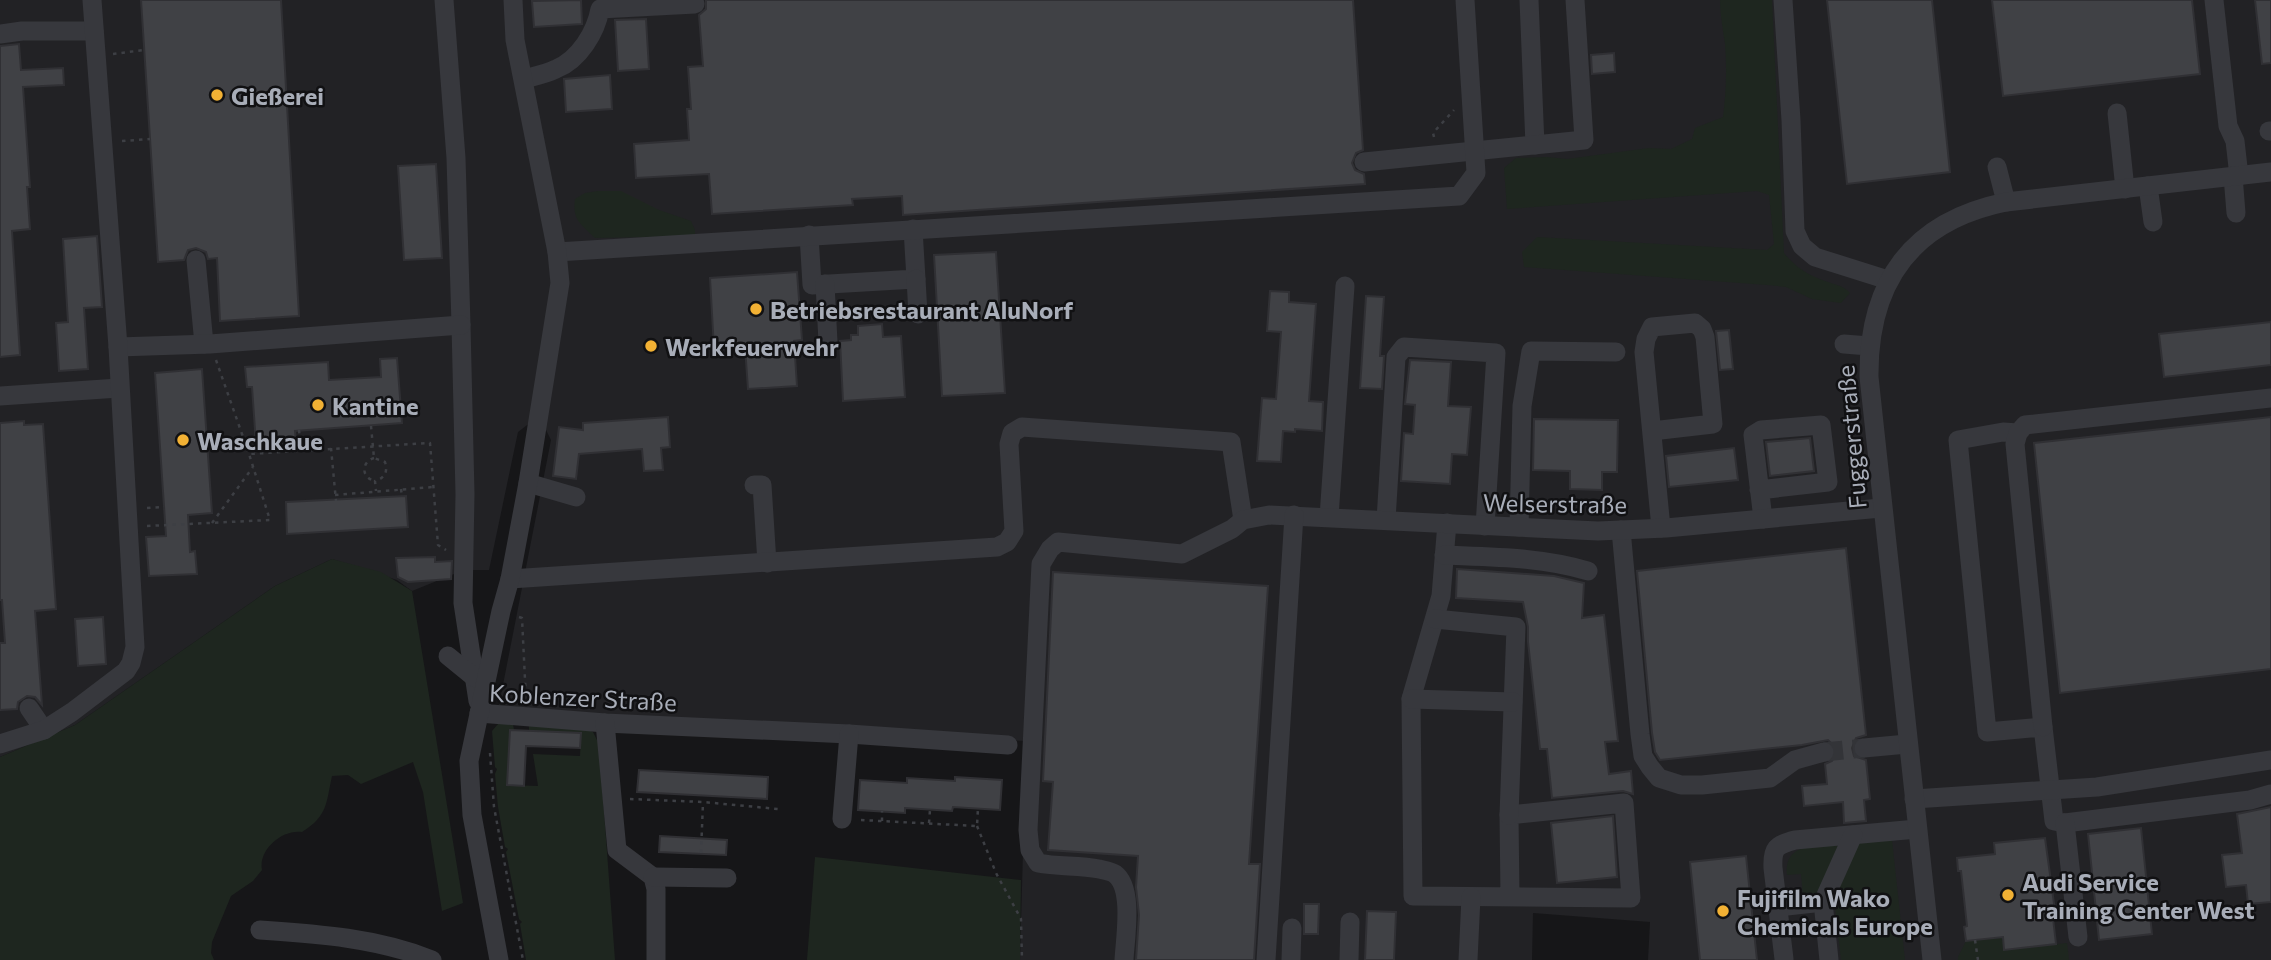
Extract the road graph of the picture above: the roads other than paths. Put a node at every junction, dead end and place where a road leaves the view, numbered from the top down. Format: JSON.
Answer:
{"nodes":[{"id":1,"x":92,"y":0,"type":"edge"},
{"id":2,"x":444,"y":0,"type":"edge"},
{"id":3,"x":513,"y":0,"type":"edge"},
{"id":4,"x":1465,"y":0,"type":"edge"},
{"id":5,"x":1529,"y":0,"type":"edge"},
{"id":6,"x":1575,"y":0,"type":"edge"},
{"id":7,"x":1783,"y":0,"type":"edge"},
{"id":8,"x":2214,"y":0,"type":"edge"},
{"id":9,"x":600,"y":4,"type":"edge"},
{"id":10,"x":695,"y":4,"type":"dead end"},
{"id":11,"x":94,"y":31,"type":"junction"},
{"id":12,"x":0,"y":34,"type":"edge"},
{"id":13,"x":524,"y":79,"type":"junction"},
{"id":14,"x":2118,"y":113,"type":"dead end"},
{"id":15,"x":1535,"y":145,"type":"junction"},
{"id":16,"x":1474,"y":151,"type":"junction"},
{"id":17,"x":1364,"y":162,"type":"dead end"},
{"id":18,"x":1997,"y":167,"type":"dead end"},
{"id":19,"x":2271,"y":172,"type":"edge"},
{"id":20,"x":2236,"y":176,"type":"junction"},
{"id":21,"x":2148,"y":186,"type":"junction"},
{"id":22,"x":2125,"y":189,"type":"junction"},
{"id":23,"x":2006,"y":202,"type":"junction"},
{"id":24,"x":2236,"y":213,"type":"dead end"},
{"id":25,"x":2153,"y":222,"type":"dead end"},
{"id":26,"x":913,"y":229,"type":"junction"},
{"id":27,"x":809,"y":235,"type":"junction"},
{"id":28,"x":557,"y":252,"type":"junction"},
{"id":29,"x":196,"y":260,"type":"dead end"},
{"id":30,"x":916,"y":278,"type":"junction"},
{"id":31,"x":1888,"y":280,"type":"junction"},
{"id":32,"x":825,"y":285,"type":"junction"},
{"id":33,"x":1345,"y":286,"type":"dead end"},
{"id":34,"x":918,"y":314,"type":"dead end"},
{"id":35,"x":461,"y":325,"type":"junction"},
{"id":36,"x":828,"y":342,"type":"dead end"},
{"id":37,"x":207,"y":344,"type":"junction"},
{"id":38,"x":1844,"y":344,"type":"dead end"},
{"id":39,"x":1869,"y":346,"type":"junction"},
{"id":40,"x":118,"y":347,"type":"junction"},
{"id":41,"x":1616,"y":352,"type":"dead end"},
{"id":42,"x":119,"y":388,"type":"junction"},
{"id":43,"x":0,"y":396,"type":"edge"},
{"id":44,"x":2271,"y":398,"type":"edge"},
{"id":45,"x":1652,"y":431,"type":"junction"},
{"id":46,"x":2018,"y":433,"type":"junction"},
{"id":47,"x":528,"y":483,"type":"junction"},
{"id":48,"x":754,"y":485,"type":"dead end"},
{"id":49,"x":1759,"y":490,"type":"junction"},
{"id":50,"x":576,"y":497,"type":"dead end"},
{"id":51,"x":1881,"y":508,"type":"junction"},
{"id":52,"x":1294,"y":514,"type":"junction"},
{"id":53,"x":1329,"y":517,"type":"junction"},
{"id":54,"x":1763,"y":519,"type":"junction"},
{"id":55,"x":1386,"y":520,"type":"junction"},
{"id":56,"x":1447,"y":523,"type":"junction"},
{"id":57,"x":1237,"y":525,"type":"junction"},
{"id":58,"x":1485,"y":526,"type":"junction"},
{"id":59,"x":1519,"y":527,"type":"junction"},
{"id":60,"x":1661,"y":528,"type":"junction"},
{"id":61,"x":1620,"y":530,"type":"junction"},
{"id":62,"x":1444,"y":555,"type":"junction"},
{"id":63,"x":767,"y":563,"type":"junction"},
{"id":64,"x":1588,"y":572,"type":"dead end"},
{"id":65,"x":510,"y":579,"type":"junction"},
{"id":66,"x":1434,"y":619,"type":"junction"},
{"id":67,"x":448,"y":656,"type":"dead end"},
{"id":68,"x":475,"y":678,"type":"junction"},
{"id":69,"x":1410,"y":699,"type":"junction"},
{"id":70,"x":1513,"y":702,"type":"junction"},
{"id":71,"x":29,"y":708,"type":"dead end"},
{"id":72,"x":479,"y":713,"type":"junction"},
{"id":73,"x":605,"y":723,"type":"junction"},
{"id":74,"x":2043,"y":727,"type":"junction"},
{"id":75,"x":44,"y":730,"type":"junction"},
{"id":76,"x":849,"y":734,"type":"junction"},
{"id":77,"x":21,"y":736,"type":"junction"},
{"id":78,"x":0,"y":738,"type":"edge"},
{"id":79,"x":0,"y":744,"type":"edge"},
{"id":80,"x":1907,"y":744,"type":"junction"},
{"id":81,"x":1008,"y":745,"type":"dead end"},
{"id":82,"x":1864,"y":748,"type":"tunnel mouth"},
{"id":83,"x":1824,"y":752,"type":"tunnel mouth"},
{"id":84,"x":2271,"y":760,"type":"edge"},
{"id":85,"x":2050,"y":790,"type":"junction"},
{"id":86,"x":2271,"y":794,"type":"edge"},
{"id":87,"x":1913,"y":799,"type":"junction"},
{"id":88,"x":1509,"y":815,"type":"junction"},
{"id":89,"x":842,"y":819,"type":"road end"},
{"id":90,"x":2065,"y":822,"type":"junction"},
{"id":91,"x":1917,"y":829,"type":"junction"},
{"id":92,"x":1853,"y":835,"type":"junction"},
{"id":93,"x":653,"y":877,"type":"junction"},
{"id":94,"x":727,"y":878,"type":"dead end"},
{"id":95,"x":1471,"y":897,"type":"junction"},
{"id":96,"x":1510,"y":897,"type":"junction"},
{"id":97,"x":1823,"y":902,"type":"junction"},
{"id":98,"x":1778,"y":907,"type":"junction"},
{"id":99,"x":1350,"y":922,"type":"dead end"},
{"id":100,"x":1292,"y":928,"type":"dead end"},
{"id":101,"x":260,"y":930,"type":"dead end"},
{"id":102,"x":2078,"y":937,"type":"dead end"},
{"id":103,"x":1784,"y":958,"type":"edge"},
{"id":104,"x":432,"y":960,"type":"edge"},
{"id":105,"x":499,"y":960,"type":"edge"},
{"id":106,"x":656,"y":960,"type":"edge"},
{"id":107,"x":1124,"y":960,"type":"edge"},
{"id":108,"x":1266,"y":960,"type":"edge"},
{"id":109,"x":1291,"y":960,"type":"edge"},
{"id":110,"x":1349,"y":960,"type":"edge"},
{"id":111,"x":1468,"y":960,"type":"edge"},
{"id":112,"x":1829,"y":960,"type":"edge"},
{"id":113,"x":1932,"y":960,"type":"edge"}],
"edges":[{"from":1,"to":11,"type":"street"},
{"from":2,"to":35,"type":"street"},
{"from":3,"to":13,"type":"street"},
{"from":4,"to":16,"type":"street"},
{"from":5,"to":15,"type":"street"},
{"from":6,"to":15,"type":"street"},
{"from":7,"to":31,"type":"street"},
{"from":8,"to":20,"type":"street"},
{"from":9,"to":10,"type":"street"},
{"from":9,"to":13,"type":"street"},
{"from":11,"to":12,"type":"street"},
{"from":11,"to":40,"type":"street"},
{"from":13,"to":28,"type":"street"},
{"from":14,"to":22,"type":"street"},
{"from":15,"to":16,"type":"street"},
{"from":16,"to":17,"type":"street"},
{"from":16,"to":26,"type":"street"},
{"from":18,"to":23,"type":"street"},
{"from":19,"to":20,"type":"street","name":"Fuggerstraße"},
{"from":20,"to":21,"type":"street","name":"Fuggerstraße"},
{"from":20,"to":24,"type":"street"},
{"from":21,"to":22,"type":"street","name":"Fuggerstraße"},
{"from":21,"to":25,"type":"street"},
{"from":22,"to":23,"type":"street","name":"Fuggerstraße"},
{"from":23,"to":31,"type":"street","name":"Fuggerstraße"},
{"from":26,"to":27,"type":"street"},
{"from":26,"to":30,"type":"street"},
{"from":27,"to":28,"type":"street"},
{"from":27,"to":32,"type":"street"},
{"from":28,"to":47,"type":"street"},
{"from":29,"to":37,"type":"street"},
{"from":30,"to":32,"type":"street"},
{"from":30,"to":34,"type":"street"},
{"from":31,"to":39,"type":"street","name":"Fuggerstraße"},
{"from":32,"to":36,"type":"street"},
{"from":33,"to":53,"type":"street"},
{"from":35,"to":37,"type":"street"},
{"from":35,"to":68,"type":"street"},
{"from":37,"to":40,"type":"street"},
{"from":38,"to":39,"type":"street"},
{"from":39,"to":51,"type":"street","name":"Fuggerstraße"},
{"from":40,"to":42,"type":"street"},
{"from":41,"to":59,"type":"street"},
{"from":42,"to":43,"type":"street"},
{"from":42,"to":75,"type":"street"},
{"from":44,"to":46,"type":"street"},
{"from":45,"to":45,"type":"street"},
{"from":45,"to":60,"type":"street"},
{"from":46,"to":74,"type":"street"},
{"from":46,"to":74,"type":"street"},
{"from":47,"to":50,"type":"street"},
{"from":47,"to":65,"type":"street"},
{"from":48,"to":63,"type":"street"},
{"from":49,"to":49,"type":"street"},
{"from":49,"to":54,"type":"street"},
{"from":51,"to":54,"type":"street","name":"Welserstraße"},
{"from":51,"to":80,"type":"street","name":"Fuggerstraße"},
{"from":52,"to":53,"type":"street","name":"Welserstraße"},
{"from":52,"to":57,"type":"street","name":"Welserstraße"},
{"from":52,"to":108,"type":"street"},
{"from":53,"to":55,"type":"street","name":"Welserstraße"},
{"from":54,"to":60,"type":"street","name":"Welserstraße"},
{"from":55,"to":56,"type":"street","name":"Welserstraße"},
{"from":55,"to":58,"type":"street"},
{"from":56,"to":58,"type":"street","name":"Welserstraße"},
{"from":56,"to":62,"type":"street"},
{"from":57,"to":63,"type":"street"},
{"from":57,"to":107,"type":"street","name":"Welserstraße"},
{"from":58,"to":59,"type":"street","name":"Welserstraße"},
{"from":59,"to":61,"type":"street","name":"Welserstraße"},
{"from":60,"to":61,"type":"street","name":"Welserstraße"},
{"from":61,"to":83,"type":"street"},
{"from":62,"to":64,"type":"street"},
{"from":62,"to":66,"type":"street"},
{"from":63,"to":65,"type":"street"},
{"from":65,"to":72,"type":"street"},
{"from":66,"to":69,"type":"street"},
{"from":66,"to":70,"type":"street"},
{"from":67,"to":68,"type":"street"},
{"from":68,"to":72,"type":"street"},
{"from":69,"to":70,"type":"street"},
{"from":69,"to":95,"type":"street"},
{"from":70,"to":88,"type":"street"},
{"from":71,"to":75,"type":"street"},
{"from":72,"to":73,"type":"street","name":"Koblenzer Straße"},
{"from":72,"to":105,"type":"street","name":"Koblenzer Straße"},
{"from":73,"to":76,"type":"street","name":"Koblenzer Straße"},
{"from":73,"to":93,"type":"street"},
{"from":74,"to":85,"type":"street"},
{"from":75,"to":77,"type":"street"},
{"from":76,"to":81,"type":"street","name":"Koblenzer Straße"},
{"from":76,"to":89,"type":"street"},
{"from":77,"to":78,"type":"street"},
{"from":77,"to":79,"type":"street"},
{"from":80,"to":82,"type":"street"},
{"from":80,"to":87,"type":"street","name":"Fuggerstraße"},
{"from":84,"to":85,"type":"street"},
{"from":85,"to":87,"type":"street"},
{"from":85,"to":90,"type":"street"},
{"from":86,"to":90,"type":"street"},
{"from":87,"to":91,"type":"street","name":"Fuggerstraße"},
{"from":88,"to":96,"type":"street"},
{"from":88,"to":96,"type":"street"},
{"from":90,"to":102,"type":"street"},
{"from":91,"to":92,"type":"street"},
{"from":91,"to":113,"type":"street","name":"Fuggerstraße"},
{"from":92,"to":97,"type":"street"},
{"from":92,"to":98,"type":"street"},
{"from":93,"to":94,"type":"street"},
{"from":93,"to":106,"type":"street"},
{"from":95,"to":96,"type":"street"},
{"from":95,"to":111,"type":"street"},
{"from":97,"to":98,"type":"street"},
{"from":97,"to":112,"type":"street"},
{"from":98,"to":103,"type":"street"},
{"from":99,"to":110,"type":"street"},
{"from":100,"to":109,"type":"street"},
{"from":101,"to":104,"type":"street"}]}
